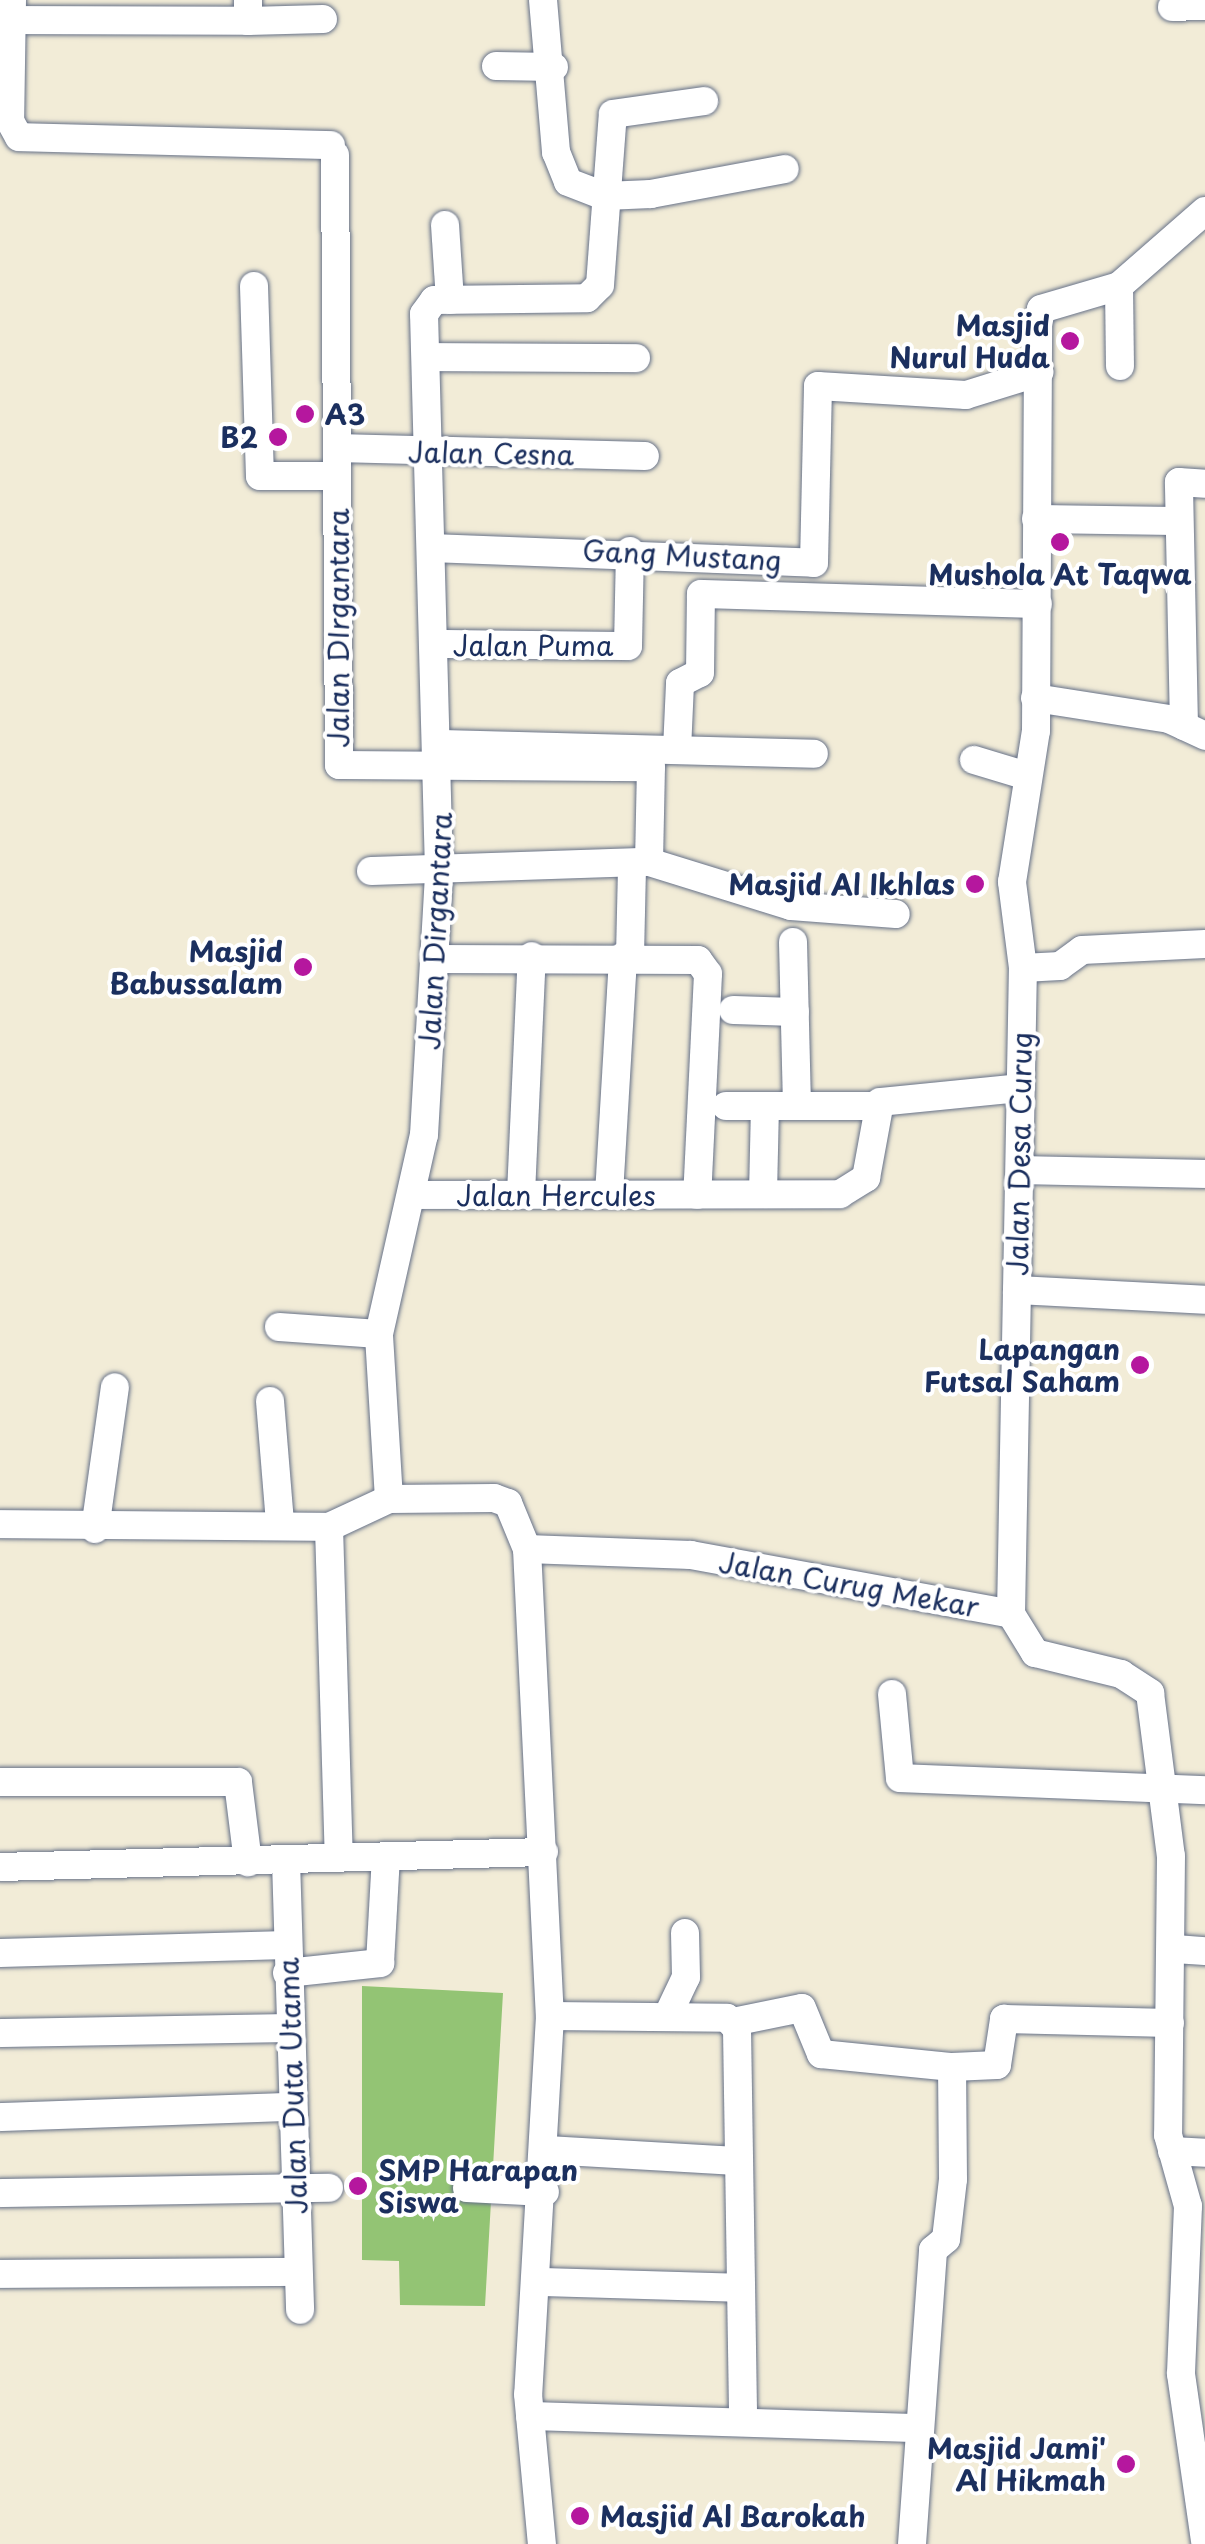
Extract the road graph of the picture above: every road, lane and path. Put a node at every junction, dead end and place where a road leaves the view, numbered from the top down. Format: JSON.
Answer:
{"nodes":[{"id":1,"x":544,"y":0,"type":"edge"},
{"id":2,"x":1205,"y":6,"type":"edge"},
{"id":3,"x":1172,"y":7,"type":"dead end"},
{"id":4,"x":248,"y":11,"type":"edge"},
{"id":5,"x":8,"y":13,"type":"edge"},
{"id":6,"x":323,"y":19,"type":"dead end"},
{"id":7,"x":496,"y":66,"type":"dead end"},
{"id":8,"x":554,"y":66,"type":"junction"},
{"id":9,"x":704,"y":100,"type":"dead end"},
{"id":10,"x":785,"y":168,"type":"dead end"},
{"id":11,"x":606,"y":196,"type":"junction"},
{"id":12,"x":1205,"y":211,"type":"edge"},
{"id":13,"x":445,"y":224,"type":"dead end"},
{"id":14,"x":254,"y":286,"type":"dead end"},
{"id":15,"x":1119,"y":286,"type":"junction"},
{"id":16,"x":450,"y":300,"type":"junction"},
{"id":17,"x":428,"y":357,"type":"junction"},
{"id":18,"x":636,"y":358,"type":"dead end"},
{"id":19,"x":1120,"y":366,"type":"dead end"},
{"id":20,"x":1040,"y":372,"type":"junction"},
{"id":21,"x":430,"y":452,"type":"junction"},
{"id":22,"x":645,"y":456,"type":"dead end"},
{"id":23,"x":337,"y":462,"type":"junction"},
{"id":24,"x":1205,"y":484,"type":"edge"},
{"id":25,"x":1036,"y":519,"type":"junction"},
{"id":26,"x":1176,"y":521,"type":"junction"},
{"id":27,"x":432,"y":548,"type":"junction"},
{"id":28,"x":630,"y":551,"type":"junction"},
{"id":29,"x":1038,"y":604,"type":"junction"},
{"id":30,"x":438,"y":644,"type":"junction"},
{"id":31,"x":1035,"y":698,"type":"junction"},
{"id":32,"x":1194,"y":731,"type":"edge"},
{"id":33,"x":678,"y":750,"type":"junction"},
{"id":34,"x":442,"y":754,"type":"junction"},
{"id":35,"x":814,"y":754,"type":"dead end"},
{"id":36,"x":646,"y":758,"type":"junction"},
{"id":37,"x":974,"y":760,"type":"dead end"},
{"id":38,"x":1027,"y":776,"type":"junction"},
{"id":39,"x":641,"y":866,"type":"junction"},
{"id":40,"x":370,"y":871,"type":"dead end"},
{"id":41,"x":439,"y":871,"type":"junction"},
{"id":42,"x":896,"y":914,"type":"dead end"},
{"id":43,"x":793,"y":942,"type":"dead end"},
{"id":44,"x":1205,"y":944,"type":"edge"},
{"id":45,"x":532,"y":956,"type":"junction"},
{"id":46,"x":626,"y":956,"type":"junction"},
{"id":47,"x":435,"y":959,"type":"junction"},
{"id":48,"x":1023,"y":968,"type":"junction"},
{"id":49,"x":733,"y":1010,"type":"dead end"},
{"id":50,"x":795,"y":1012,"type":"junction"},
{"id":51,"x":1020,"y":1088,"type":"junction"},
{"id":52,"x":726,"y":1106,"type":"dead end"},
{"id":53,"x":797,"y":1106,"type":"junction"},
{"id":54,"x":874,"y":1106,"type":"junction"},
{"id":55,"x":766,"y":1107,"type":"junction"},
{"id":56,"x":1021,"y":1170,"type":"junction"},
{"id":57,"x":1205,"y":1174,"type":"edge"},
{"id":58,"x":521,"y":1194,"type":"junction"},
{"id":59,"x":610,"y":1194,"type":"junction"},
{"id":60,"x":764,"y":1194,"type":"junction"},
{"id":61,"x":416,"y":1195,"type":"junction"},
{"id":62,"x":697,"y":1195,"type":"junction"},
{"id":63,"x":1017,"y":1290,"type":"junction"},
{"id":64,"x":1205,"y":1300,"type":"edge"},
{"id":65,"x":279,"y":1327,"type":"dead end"},
{"id":66,"x":378,"y":1334,"type":"junction"},
{"id":67,"x":115,"y":1387,"type":"dead end"},
{"id":68,"x":270,"y":1401,"type":"dead end"},
{"id":69,"x":389,"y":1499,"type":"junction"},
{"id":70,"x":280,"y":1523,"type":"junction"},
{"id":71,"x":0,"y":1524,"type":"edge"},
{"id":72,"x":329,"y":1527,"type":"junction"},
{"id":73,"x":95,"y":1529,"type":"junction"},
{"id":74,"x":527,"y":1549,"type":"junction"},
{"id":75,"x":1011,"y":1614,"type":"junction"},
{"id":76,"x":892,"y":1694,"type":"dead end"},
{"id":77,"x":0,"y":1782,"type":"edge"},
{"id":78,"x":1166,"y":1790,"type":"junction"},
{"id":79,"x":1205,"y":1790,"type":"edge"},
{"id":80,"x":544,"y":1852,"type":"junction"},
{"id":81,"x":338,"y":1858,"type":"junction"},
{"id":82,"x":386,"y":1858,"type":"junction"},
{"id":83,"x":286,"y":1861,"type":"junction"},
{"id":84,"x":248,"y":1862,"type":"junction"},
{"id":85,"x":0,"y":1868,"type":"edge"},
{"id":86,"x":686,"y":1933,"type":"dead end"},
{"id":87,"x":1174,"y":1949,"type":"junction"},
{"id":88,"x":1205,"y":1951,"type":"edge"},
{"id":89,"x":0,"y":1953,"type":"edge"},
{"id":90,"x":287,"y":1959,"type":"junction"},
{"id":91,"x":550,"y":2016,"type":"junction"},
{"id":92,"x":668,"y":2017,"type":"junction"},
{"id":93,"x":733,"y":2022,"type":"junction"},
{"id":94,"x":1170,"y":2023,"type":"junction"},
{"id":95,"x":290,"y":2028,"type":"junction"},
{"id":96,"x":0,"y":2033,"type":"edge"},
{"id":97,"x":952,"y":2067,"type":"junction"},
{"id":98,"x":293,"y":2107,"type":"junction"},
{"id":99,"x":0,"y":2117,"type":"edge"},
{"id":100,"x":548,"y":2150,"type":"junction"},
{"id":101,"x":1172,"y":2151,"type":"junction"},
{"id":102,"x":1205,"y":2153,"type":"edge"},
{"id":103,"x":738,"y":2161,"type":"junction"},
{"id":104,"x":295,"y":2188,"type":"junction"},
{"id":105,"x":329,"y":2188,"type":"dead end"},
{"id":106,"x":466,"y":2188,"type":"dead end"},
{"id":107,"x":545,"y":2192,"type":"junction"},
{"id":108,"x":0,"y":2193,"type":"edge"},
{"id":109,"x":298,"y":2272,"type":"junction"},
{"id":110,"x":0,"y":2274,"type":"edge"},
{"id":111,"x":540,"y":2282,"type":"junction"},
{"id":112,"x":740,"y":2288,"type":"junction"},
{"id":113,"x":300,"y":2310,"type":"dead end"},
{"id":114,"x":530,"y":2416,"type":"junction"},
{"id":115,"x":744,"y":2422,"type":"junction"},
{"id":116,"x":915,"y":2428,"type":"junction"},
{"id":117,"x":1205,"y":2541,"type":"edge"},
{"id":118,"x":542,"y":2544,"type":"edge"},
{"id":119,"x":912,"y":2544,"type":"edge"}],
"edges":[{"from":1,"to":8,"type":"street"},
{"from":2,"to":3,"type":"street"},
{"from":4,"to":5,"type":"street"},
{"from":4,"to":6,"type":"street"},
{"from":5,"to":23,"type":"street"},
{"from":7,"to":8,"type":"street"},
{"from":8,"to":11,"type":"street"},
{"from":9,"to":11,"type":"street"},
{"from":10,"to":11,"type":"street"},
{"from":11,"to":16,"type":"street"},
{"from":12,"to":15,"type":"street","name":"Jalan Desa Curug"},
{"from":13,"to":16,"type":"street"},
{"from":14,"to":23,"type":"street","name":"Jalan Cesna"},
{"from":15,"to":19,"type":"street"},
{"from":15,"to":20,"type":"street","name":"Jalan Desa Curug"},
{"from":16,"to":17,"type":"street","name":"Jalan Dirgantara"},
{"from":17,"to":18,"type":"street"},
{"from":17,"to":21,"type":"street","name":"Jalan Dirgantara"},
{"from":20,"to":25,"type":"street","name":"Jalan Desa Curug"},
{"from":20,"to":28,"type":"street","name":"Gang Mustang"},
{"from":21,"to":22,"type":"street","name":"Jalan Cesna"},
{"from":21,"to":23,"type":"street","name":"Jalan Cesna"},
{"from":21,"to":27,"type":"street","name":"Jalan Dirgantara"},
{"from":23,"to":34,"type":"street","name":"Jalan DIrgantara"},
{"from":24,"to":26,"type":"street"},
{"from":25,"to":26,"type":"street"},
{"from":25,"to":29,"type":"street","name":"Jalan Desa Curug"},
{"from":26,"to":32,"type":"street"},
{"from":27,"to":28,"type":"street","name":"Gang Mustang"},
{"from":27,"to":30,"type":"street","name":"Jalan Dirgantara"},
{"from":28,"to":30,"type":"street","name":"Jalan Puma"},
{"from":29,"to":31,"type":"street","name":"Jalan Desa Curug"},
{"from":29,"to":33,"type":"street"},
{"from":30,"to":34,"type":"street","name":"Jalan Dirgantara"},
{"from":31,"to":32,"type":"street"},
{"from":31,"to":38,"type":"street","name":"Jalan Desa Curug"},
{"from":33,"to":35,"type":"street"},
{"from":33,"to":36,"type":"street"},
{"from":34,"to":36,"type":"street"},
{"from":34,"to":41,"type":"street","name":"Jalan Dirgantara"},
{"from":36,"to":39,"type":"street"},
{"from":37,"to":38,"type":"street"},
{"from":38,"to":48,"type":"street","name":"Jalan Desa Curug"},
{"from":39,"to":41,"type":"street"},
{"from":39,"to":42,"type":"street"},
{"from":39,"to":46,"type":"street"},
{"from":40,"to":41,"type":"street"},
{"from":41,"to":47,"type":"street","name":"Jalan Dirgantara"},
{"from":43,"to":50,"type":"street"},
{"from":44,"to":48,"type":"street"},
{"from":45,"to":46,"type":"street"},
{"from":45,"to":47,"type":"street"},
{"from":45,"to":58,"type":"street"},
{"from":46,"to":59,"type":"street"},
{"from":46,"to":62,"type":"street"},
{"from":47,"to":61,"type":"street","name":"Jalan Dirgantara"},
{"from":48,"to":51,"type":"street","name":"Jalan Desa Curug"},
{"from":49,"to":50,"type":"street"},
{"from":50,"to":53,"type":"street"},
{"from":51,"to":54,"type":"street"},
{"from":51,"to":56,"type":"street","name":"Jalan Desa Curug"},
{"from":52,"to":55,"type":"street"},
{"from":53,"to":54,"type":"street"},
{"from":53,"to":55,"type":"street"},
{"from":54,"to":60,"type":"street","name":"Jalan Hercules"},
{"from":55,"to":60,"type":"street"},
{"from":56,"to":57,"type":"street"},
{"from":56,"to":63,"type":"street","name":"Jalan Desa Curug"},
{"from":58,"to":59,"type":"street","name":"Jalan Hercules"},
{"from":58,"to":61,"type":"street","name":"Jalan Hercules"},
{"from":59,"to":62,"type":"street","name":"Jalan Hercules"},
{"from":60,"to":62,"type":"street","name":"Jalan Hercules"},
{"from":61,"to":66,"type":"street","name":"Jalan Dirgantara"},
{"from":63,"to":64,"type":"street"},
{"from":63,"to":75,"type":"street","name":"Jalan Desa Curug"},
{"from":65,"to":66,"type":"street"},
{"from":66,"to":69,"type":"street","name":"Jalan Dirgantara"},
{"from":67,"to":73,"type":"street"},
{"from":68,"to":70,"type":"street"},
{"from":69,"to":72,"type":"street"},
{"from":69,"to":74,"type":"street"},
{"from":70,"to":72,"type":"street"},
{"from":70,"to":73,"type":"street"},
{"from":71,"to":73,"type":"street"},
{"from":72,"to":81,"type":"street"},
{"from":74,"to":75,"type":"street","name":"Jalan Curug Mekar"},
{"from":74,"to":80,"type":"street"},
{"from":75,"to":78,"type":"street","name":"Jalan Curug Mekar"},
{"from":76,"to":78,"type":"street"},
{"from":77,"to":84,"type":"street"},
{"from":78,"to":79,"type":"street"},
{"from":78,"to":87,"type":"street","name":"Jalan Curug Mekar"},
{"from":80,"to":82,"type":"street"},
{"from":80,"to":91,"type":"street"},
{"from":81,"to":82,"type":"street"},
{"from":81,"to":83,"type":"street"},
{"from":82,"to":90,"type":"street"},
{"from":83,"to":84,"type":"street"},
{"from":83,"to":90,"type":"street","name":"Jalan Duta Utama"},
{"from":84,"to":85,"type":"street"},
{"from":86,"to":92,"type":"street"},
{"from":87,"to":88,"type":"street"},
{"from":87,"to":94,"type":"street","name":"Jalan Curug Mekar"},
{"from":89,"to":90,"type":"street"},
{"from":90,"to":95,"type":"street","name":"Jalan Duta Utama"},
{"from":91,"to":92,"type":"street"},
{"from":91,"to":100,"type":"street"},
{"from":92,"to":93,"type":"street"},
{"from":93,"to":97,"type":"street"},
{"from":93,"to":103,"type":"street"},
{"from":94,"to":97,"type":"street"},
{"from":94,"to":101,"type":"street","name":"Jalan Curug Mekar"},
{"from":95,"to":96,"type":"street"},
{"from":95,"to":98,"type":"street","name":"Jalan Duta Utama"},
{"from":97,"to":116,"type":"street"},
{"from":98,"to":99,"type":"street"},
{"from":98,"to":104,"type":"street","name":"Jalan Duta Utama"},
{"from":100,"to":103,"type":"street"},
{"from":100,"to":107,"type":"street"},
{"from":101,"to":102,"type":"street"},
{"from":101,"to":117,"type":"street","name":"Jalan Curug Mekar"},
{"from":103,"to":112,"type":"street"},
{"from":104,"to":105,"type":"street"},
{"from":104,"to":108,"type":"street"},
{"from":104,"to":109,"type":"street","name":"Jalan Duta Utama"},
{"from":106,"to":107,"type":"street"},
{"from":107,"to":111,"type":"street"},
{"from":109,"to":110,"type":"street"},
{"from":109,"to":113,"type":"street","name":"Jalan Duta Utama"},
{"from":111,"to":112,"type":"street"},
{"from":111,"to":114,"type":"street"},
{"from":112,"to":115,"type":"street"},
{"from":114,"to":115,"type":"street"},
{"from":114,"to":118,"type":"street"},
{"from":115,"to":116,"type":"street"},
{"from":116,"to":119,"type":"street"}]}
